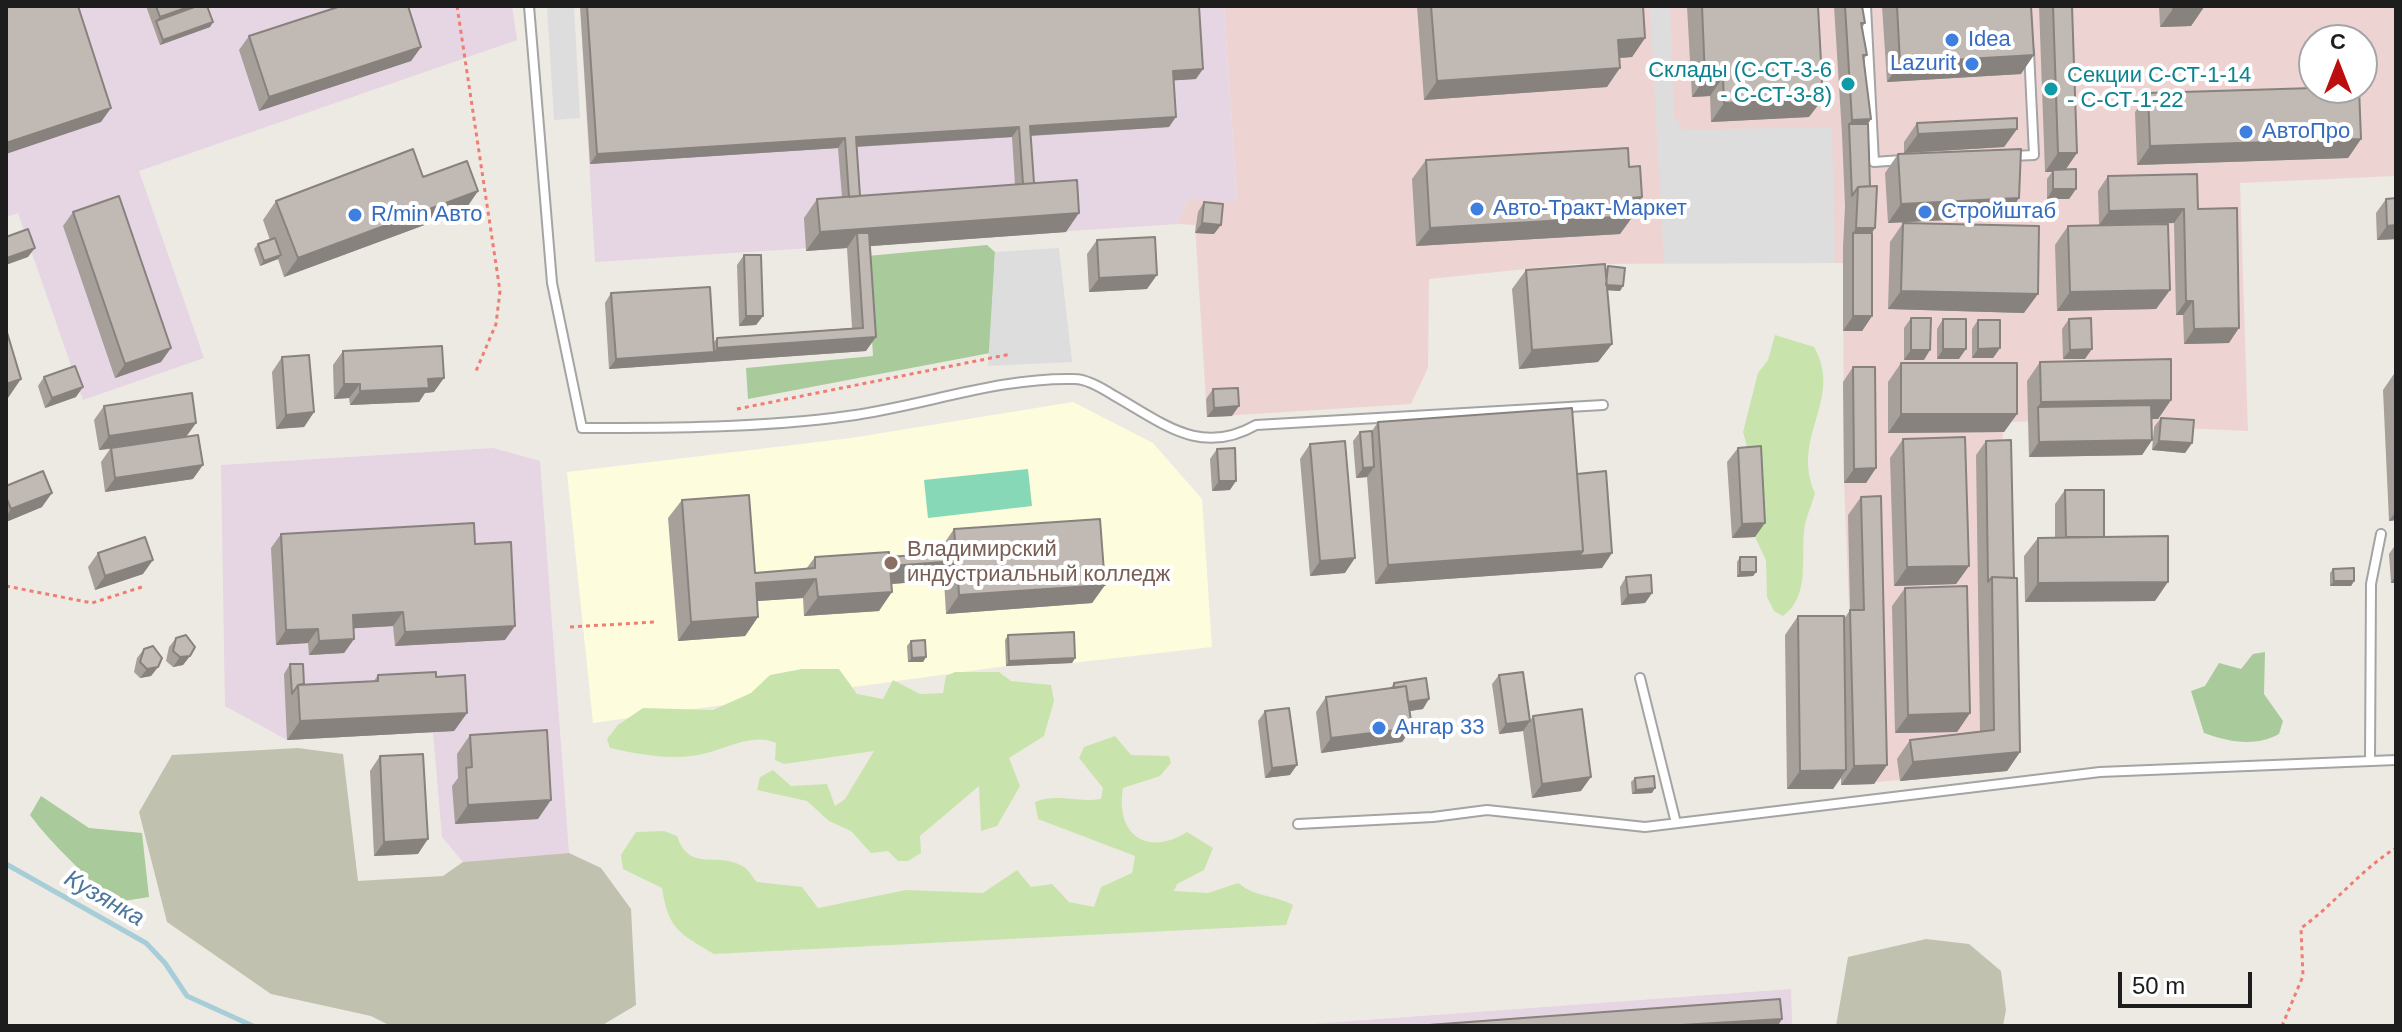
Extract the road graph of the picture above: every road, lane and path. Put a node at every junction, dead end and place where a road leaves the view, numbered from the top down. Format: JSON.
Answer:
{"nodes":[{"id":1,"x":457,"y":6,"type":"edge"},
{"id":2,"x":529,"y":6,"type":"edge"},
{"id":3,"x":1866,"y":6,"type":"edge"},
{"id":4,"x":2028,"y":34,"type":"edge"},
{"id":5,"x":2005,"y":156,"type":"edge"},
{"id":6,"x":1918,"y":160,"type":"edge"},
{"id":7,"x":1011,"y":354,"type":"dead end"},
{"id":8,"x":476,"y":371,"type":"dead end"},
{"id":9,"x":1603,"y":405,"type":"dead end"},
{"id":10,"x":737,"y":409,"type":"dead end"},
{"id":11,"x":2381,"y":534,"type":"dead end"},
{"id":12,"x":6,"y":586,"type":"edge"},
{"id":13,"x":145,"y":586,"type":"dead end"},
{"id":14,"x":655,"y":622,"type":"dead end"},
{"id":15,"x":570,"y":627,"type":"dead end"},
{"id":16,"x":1640,"y":678,"type":"dead end"},
{"id":17,"x":2370,"y":760,"type":"junction"},
{"id":18,"x":2396,"y":760,"type":"edge"},
{"id":19,"x":1676,"y":823,"type":"junction"},
{"id":20,"x":1298,"y":824,"type":"dead end"},
{"id":21,"x":2396,"y":848,"type":"edge"},
{"id":22,"x":2282,"y":1026,"type":"edge"}],
"edges":[{"from":1,"to":8,"type":"path"},
{"from":2,"to":9,"type":"lane"},
{"from":3,"to":6,"type":"lane"},
{"from":4,"to":5,"type":"lane"},
{"from":7,"to":10,"type":"path"},
{"from":11,"to":17,"type":"lane"},
{"from":12,"to":13,"type":"path"},
{"from":14,"to":15,"type":"path"},
{"from":16,"to":19,"type":"lane"},
{"from":17,"to":18,"type":"lane"},
{"from":17,"to":19,"type":"lane"},
{"from":19,"to":20,"type":"lane"},
{"from":21,"to":22,"type":"path"}]}
